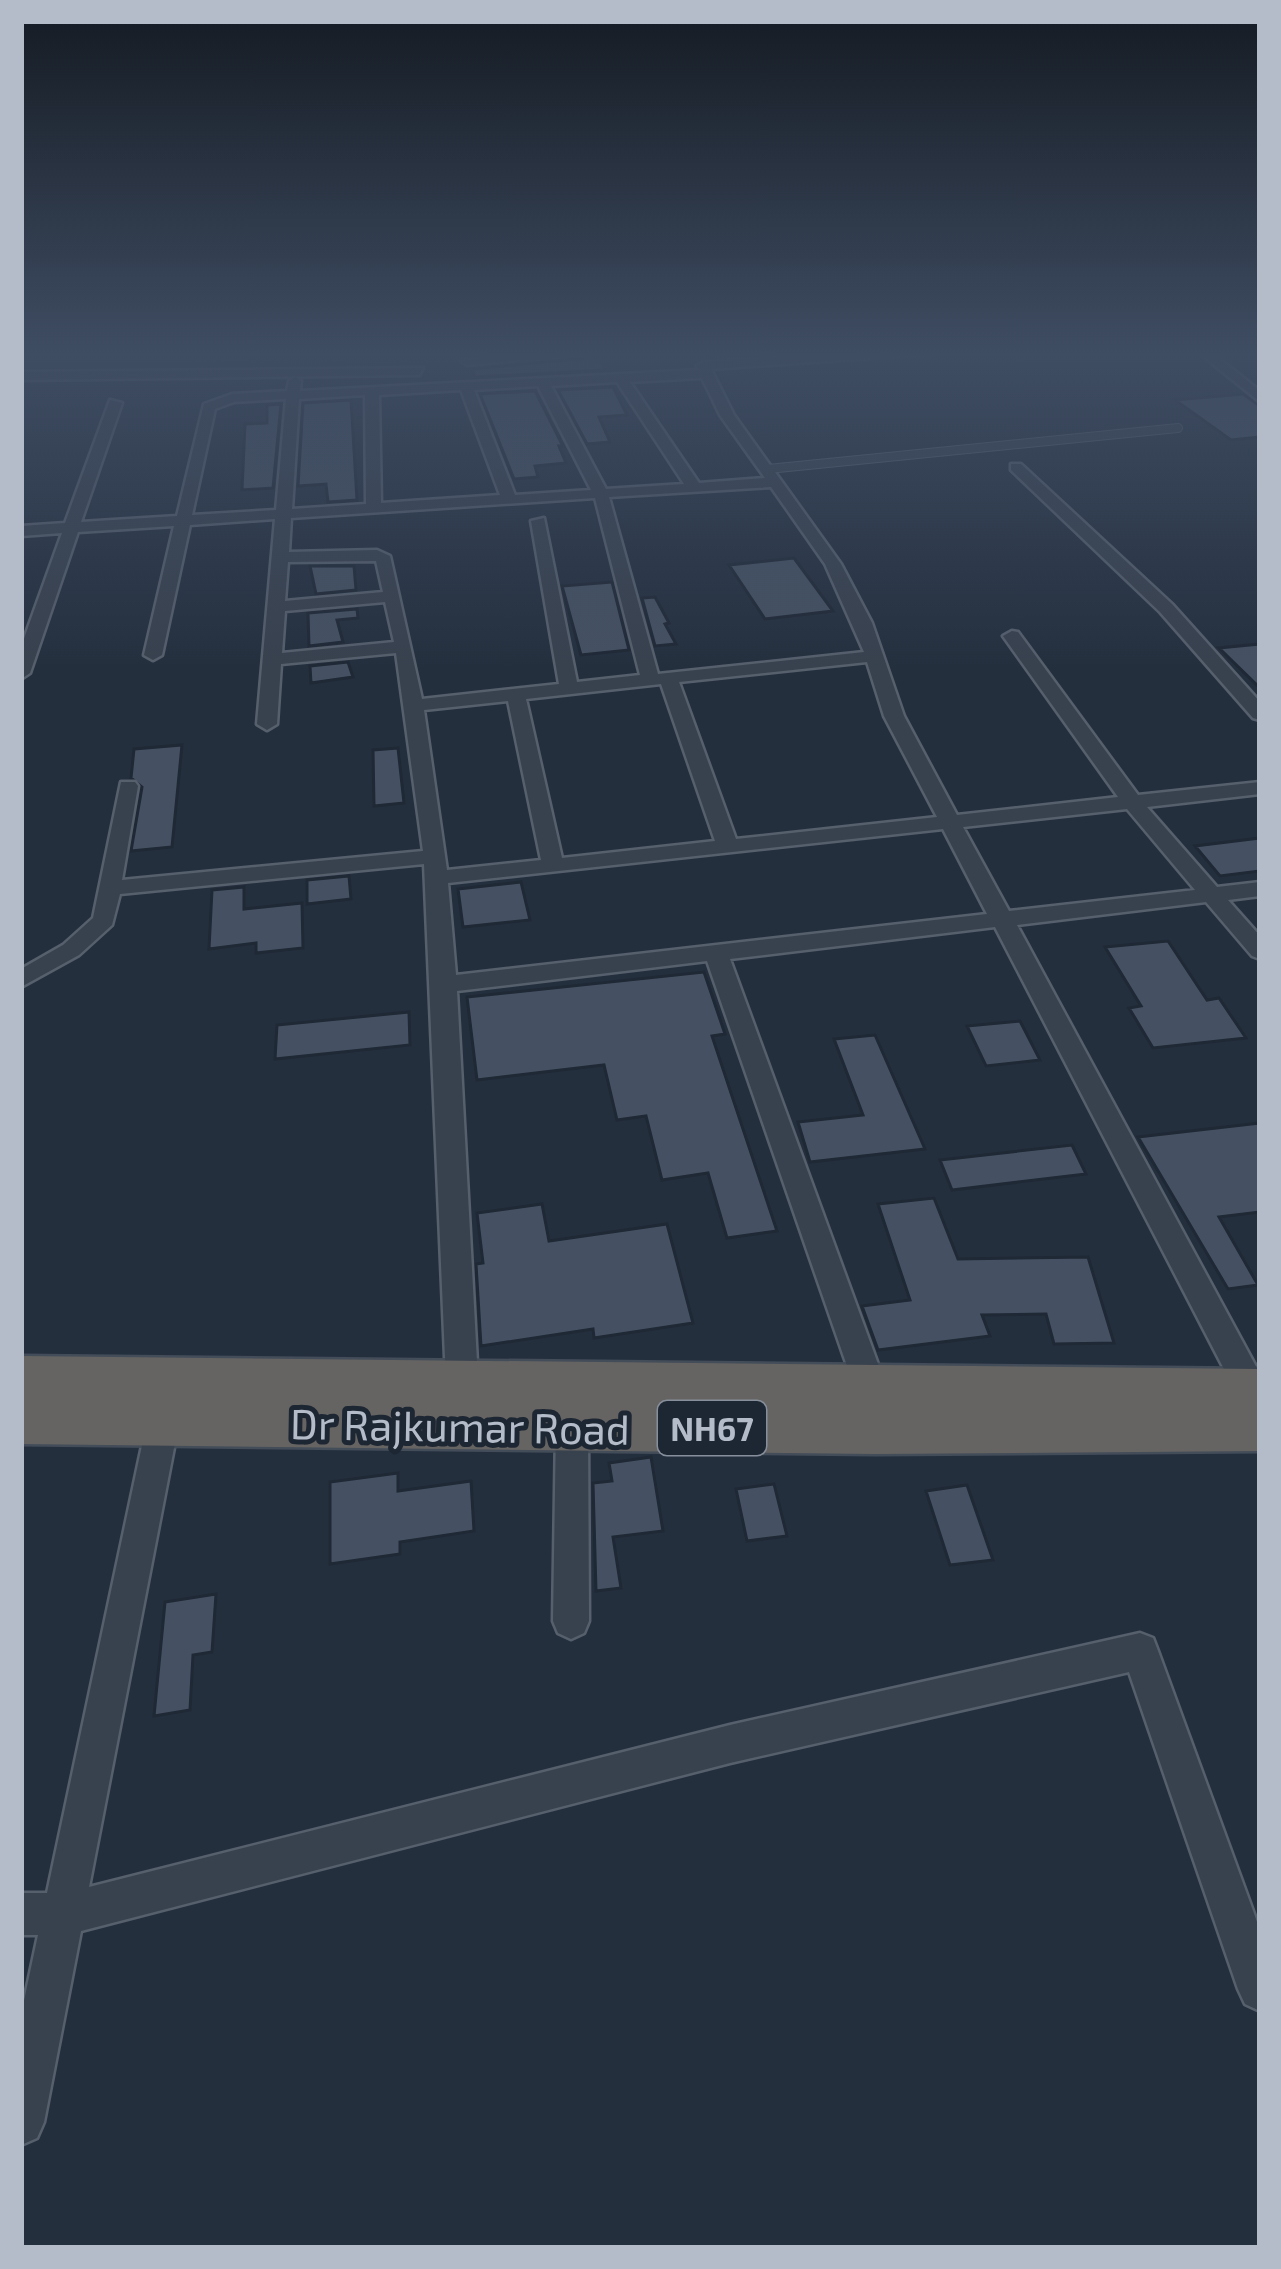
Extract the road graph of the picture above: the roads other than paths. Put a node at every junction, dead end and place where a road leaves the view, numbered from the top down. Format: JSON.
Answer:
{"nodes":[{"id":1,"x":96,"y":458,"type":"edge"},
{"id":2,"x":198,"y":458,"type":"edge"},
{"id":3,"x":286,"y":458,"type":"edge"},
{"id":4,"x":373,"y":458,"type":"edge"},
{"id":5,"x":493,"y":458,"type":"edge"},
{"id":6,"x":582,"y":458,"type":"edge"},
{"id":7,"x":674,"y":458,"type":"edge"},
{"id":8,"x":761,"y":458,"type":"edge"},
{"id":9,"x":926,"y":458,"type":"edge"},
{"id":10,"x":1016,"y":467,"type":"dead end"},
{"id":11,"x":773,"y":476,"type":"junction"},
{"id":12,"x":694,"y":488,"type":"junction"},
{"id":13,"x":601,"y":494,"type":"junction"},
{"id":14,"x":509,"y":499,"type":"junction"},
{"id":15,"x":374,"y":508,"type":"junction"},
{"id":16,"x":280,"y":514,"type":"junction"},
{"id":17,"x":182,"y":521,"type":"junction"},
{"id":18,"x":539,"y":521,"type":"dead end"},
{"id":19,"x":71,"y":528,"type":"junction"},
{"id":20,"x":21,"y":531,"type":"edge"},
{"id":21,"x":277,"y":557,"type":"junction"},
{"id":22,"x":393,"y":596,"type":"junction"},
{"id":23,"x":274,"y":607,"type":"junction"},
{"id":24,"x":1012,"y":636,"type":"dead end"},
{"id":25,"x":403,"y":647,"type":"junction"},
{"id":26,"x":153,"y":655,"type":"dead end"},
{"id":27,"x":874,"y":656,"type":"junction"},
{"id":28,"x":271,"y":659,"type":"junction"},
{"id":29,"x":21,"y":673,"type":"edge"},
{"id":30,"x":659,"y":680,"type":"junction"},
{"id":31,"x":569,"y":690,"type":"junction"},
{"id":32,"x":516,"y":696,"type":"junction"},
{"id":33,"x":416,"y":705,"type":"junction"},
{"id":34,"x":1260,"y":714,"type":"edge"},
{"id":35,"x":267,"y":724,"type":"dead end"},
{"id":36,"x":128,"y":786,"type":"dead end"},
{"id":37,"x":1260,"y":788,"type":"edge"},
{"id":38,"x":1132,"y":802,"type":"junction"},
{"id":39,"x":952,"y":822,"type":"junction"},
{"id":40,"x":728,"y":846,"type":"junction"},
{"id":41,"x":553,"y":866,"type":"junction"},
{"id":42,"x":434,"y":867,"type":"junction"},
{"id":43,"x":110,"y":888,"type":"junction"},
{"id":44,"x":1260,"y":889,"type":"edge"},
{"id":45,"x":1209,"y":896,"type":"junction"},
{"id":46,"x":1005,"y":918,"type":"junction"},
{"id":47,"x":1260,"y":951,"type":"edge"},
{"id":48,"x":716,"y":952,"type":"junction"},
{"id":49,"x":21,"y":979,"type":"edge"},
{"id":50,"x":440,"y":985,"type":"junction"},
{"id":51,"x":21,"y":1379,"type":"edge"},
{"id":52,"x":462,"y":1381,"type":"junction"},
{"id":53,"x":870,"y":1386,"type":"junction"},
{"id":54,"x":170,"y":1400,"type":"junction"},
{"id":55,"x":1258,"y":1407,"type":"edge"},
{"id":56,"x":21,"y":1420,"type":"edge"},
{"id":57,"x":572,"y":1426,"type":"junction"},
{"id":58,"x":572,"y":1621,"type":"dead end"},
{"id":59,"x":66,"y":1913,"type":"junction"},
{"id":60,"x":21,"y":1914,"type":"edge"},
{"id":61,"x":1260,"y":1989,"type":"edge"},
{"id":62,"x":21,"y":2122,"type":"edge"}],
"edges":[{"from":1,"to":19,"type":"street"},
{"from":2,"to":17,"type":"street"},
{"from":3,"to":16,"type":"street"},
{"from":4,"to":15,"type":"street"},
{"from":5,"to":14,"type":"street"},
{"from":6,"to":13,"type":"street"},
{"from":7,"to":12,"type":"street"},
{"from":8,"to":11,"type":"street"},
{"from":9,"to":11,"type":"lane"},
{"from":10,"to":34,"type":"street"},
{"from":11,"to":12,"type":"street"},
{"from":11,"to":27,"type":"street"},
{"from":12,"to":13,"type":"street"},
{"from":13,"to":14,"type":"street"},
{"from":13,"to":30,"type":"street"},
{"from":14,"to":15,"type":"street"},
{"from":15,"to":16,"type":"street"},
{"from":16,"to":17,"type":"street"},
{"from":16,"to":21,"type":"street"},
{"from":17,"to":19,"type":"street"},
{"from":17,"to":26,"type":"street"},
{"from":18,"to":31,"type":"street"},
{"from":19,"to":20,"type":"street"},
{"from":19,"to":29,"type":"street"},
{"from":21,"to":22,"type":"street"},
{"from":21,"to":23,"type":"street"},
{"from":22,"to":23,"type":"street"},
{"from":22,"to":25,"type":"street"},
{"from":23,"to":28,"type":"street"},
{"from":24,"to":38,"type":"street"},
{"from":25,"to":28,"type":"street"},
{"from":25,"to":33,"type":"street"},
{"from":27,"to":30,"type":"street"},
{"from":27,"to":39,"type":"street"},
{"from":28,"to":35,"type":"street"},
{"from":30,"to":31,"type":"street"},
{"from":30,"to":40,"type":"street"},
{"from":31,"to":32,"type":"street"},
{"from":32,"to":33,"type":"street"},
{"from":32,"to":41,"type":"street"},
{"from":33,"to":42,"type":"street"},
{"from":36,"to":43,"type":"street"},
{"from":37,"to":38,"type":"street"},
{"from":38,"to":39,"type":"street"},
{"from":38,"to":45,"type":"street"},
{"from":39,"to":40,"type":"street"},
{"from":39,"to":46,"type":"street"},
{"from":40,"to":41,"type":"street"},
{"from":41,"to":42,"type":"street"},
{"from":42,"to":43,"type":"street"},
{"from":42,"to":50,"type":"street"},
{"from":43,"to":49,"type":"street"},
{"from":44,"to":45,"type":"street"},
{"from":45,"to":46,"type":"street"},
{"from":45,"to":47,"type":"street"},
{"from":46,"to":48,"type":"street"},
{"from":46,"to":55,"type":"street"},
{"from":48,"to":50,"type":"street"},
{"from":48,"to":53,"type":"street"},
{"from":50,"to":52,"type":"street"},
{"from":51,"to":54,"type":"highway","number":"NH67"},
{"from":52,"to":53,"type":"highway","name":"Dr Rajkumar Road","number":"NH67"},
{"from":52,"to":54,"type":"highway","name":"Dr Rajkumar Road","number":"NH67"},
{"from":53,"to":55,"type":"highway","name":"Dr Rajkumar Road","number":"NH67"},
{"from":54,"to":56,"type":"highway","number":"NH67"},
{"from":54,"to":57,"type":"highway","name":"Dr Rajkumar Road","number":"NH67"},
{"from":54,"to":59,"type":"street"},
{"from":55,"to":57,"type":"highway","name":"Dr Rajkumar Road","number":"NH67"},
{"from":57,"to":58,"type":"street"},
{"from":59,"to":60,"type":"street"},
{"from":59,"to":61,"type":"street"},
{"from":59,"to":62,"type":"street"}]}
